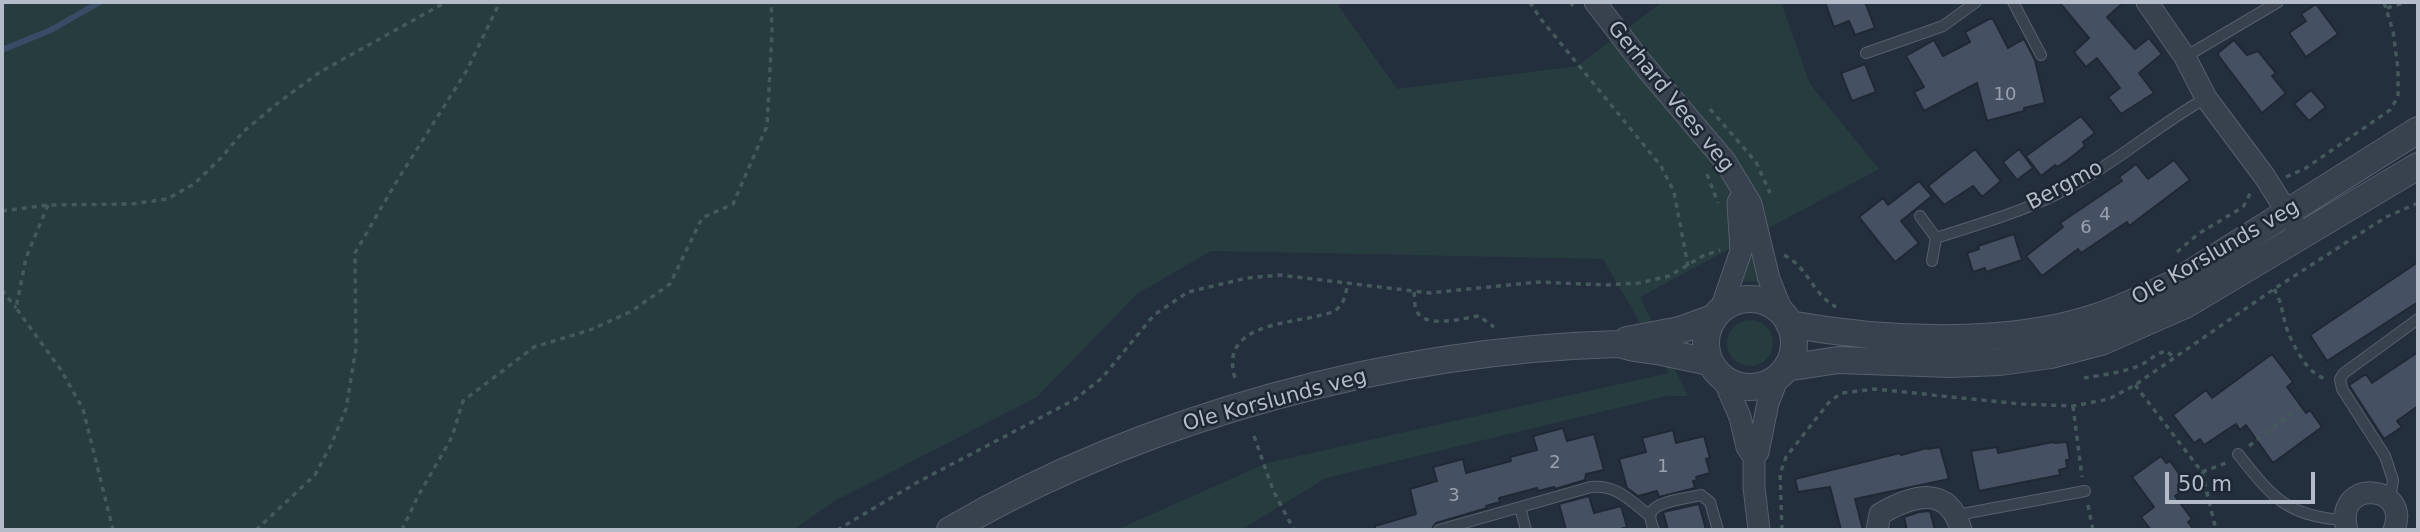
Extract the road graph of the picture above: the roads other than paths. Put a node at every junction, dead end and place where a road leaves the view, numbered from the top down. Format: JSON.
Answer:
{"nodes":[{"id":1,"x":1976,"y":2,"type":"edge"},
{"id":2,"x":2013,"y":2,"type":"edge"},
{"id":3,"x":2147,"y":2,"type":"edge"},
{"id":4,"x":2277,"y":2,"type":"edge"},
{"id":5,"x":1586,"y":7,"type":"edge"},
{"id":6,"x":1866,"y":53,"type":"dead end"},
{"id":7,"x":2040,"y":55,"type":"dead end"},
{"id":8,"x":2185,"y":57,"type":"junction"},
{"id":9,"x":2206,"y":97,"type":"junction"},
{"id":10,"x":2418,"y":130,"type":"edge"},
{"id":11,"x":2418,"y":166,"type":"edge"},
{"id":12,"x":1743,"y":193,"type":"junction"},
{"id":13,"x":2288,"y":212,"type":"junction"},
{"id":14,"x":1920,"y":216,"type":"dead end"},
{"id":15,"x":2302,"y":236,"type":"junction"},
{"id":16,"x":1936,"y":238,"type":"junction"},
{"id":17,"x":1932,"y":261,"type":"dead end"},
{"id":18,"x":1717,"y":314,"type":"junction"},
{"id":19,"x":1786,"y":319,"type":"junction"},
{"id":20,"x":2418,"y":319,"type":"edge"},
{"id":21,"x":1619,"y":344,"type":"junction"},
{"id":22,"x":1717,"y":371,"type":"junction"},
{"id":23,"x":1782,"y":372,"type":"junction"},
{"id":24,"x":2238,"y":454,"type":"road end"},
{"id":25,"x":1754,"y":457,"type":"junction"},
{"id":26,"x":2085,"y":491,"type":"road end"},
{"id":27,"x":2390,"y":500,"type":"junction"},
{"id":28,"x":1520,"y":507,"type":"junction"},
{"id":29,"x":1650,"y":516,"type":"junction"},
{"id":30,"x":1959,"y":523,"type":"edge"},
{"id":31,"x":2346,"y":525,"type":"edge"},
{"id":32,"x":950,"y":530,"type":"edge"},
{"id":33,"x":1439,"y":530,"type":"edge"},
{"id":34,"x":1527,"y":530,"type":"edge"},
{"id":35,"x":1654,"y":530,"type":"edge"},
{"id":36,"x":1718,"y":530,"type":"edge"},
{"id":37,"x":1759,"y":530,"type":"edge"},
{"id":38,"x":1877,"y":530,"type":"edge"},
{"id":39,"x":2393,"y":530,"type":"edge"}],
"edges":[{"from":1,"to":6,"type":"lane"},
{"from":2,"to":7,"type":"lane"},
{"from":3,"to":8,"type":"street"},
{"from":4,"to":8,"type":"lane"},
{"from":5,"to":12,"type":"street","name":"Gerhard Vees veg"},
{"from":8,"to":9,"type":"street"},
{"from":9,"to":13,"type":"street"},
{"from":9,"to":16,"type":"lane","name":"Bergmo"},
{"from":10,"to":13,"type":"street","name":"Ole Korslunds veg"},
{"from":11,"to":15,"type":"street","name":"Ole Korslunds veg"},
{"from":12,"to":18,"type":"street","name":"Gerhard Vees veg"},
{"from":12,"to":19,"type":"street","name":"Gerhard Vees veg"},
{"from":13,"to":15,"type":"street"},
{"from":13,"to":19,"type":"street","name":"Ole Korslunds veg"},
{"from":14,"to":16,"type":"lane"},
{"from":15,"to":23,"type":"street","name":"Ole Korslunds veg"},
{"from":16,"to":17,"type":"lane"},
{"from":18,"to":19,"type":"street"},
{"from":18,"to":21,"type":"street","name":"Ole Korslunds veg"},
{"from":18,"to":22,"type":"street"},
{"from":19,"to":23,"type":"street"},
{"from":20,"to":27,"type":"lane"},
{"from":21,"to":22,"type":"street","name":"Ole Korslunds veg"},
{"from":21,"to":32,"type":"street","name":"Ole Korslunds veg"},
{"from":22,"to":23,"type":"street"},
{"from":22,"to":25,"type":"street"},
{"from":23,"to":25,"type":"street"},
{"from":24,"to":31,"type":"lane"},
{"from":25,"to":37,"type":"street"},
{"from":26,"to":30,"type":"lane"},
{"from":27,"to":31,"type":"street"},
{"from":27,"to":39,"type":"street"},
{"from":28,"to":29,"type":"lane"},
{"from":28,"to":33,"type":"lane"},
{"from":28,"to":34,"type":"lane"},
{"from":29,"to":35,"type":"lane"},
{"from":29,"to":36,"type":"lane"},
{"from":30,"to":38,"type":"street"}]}
